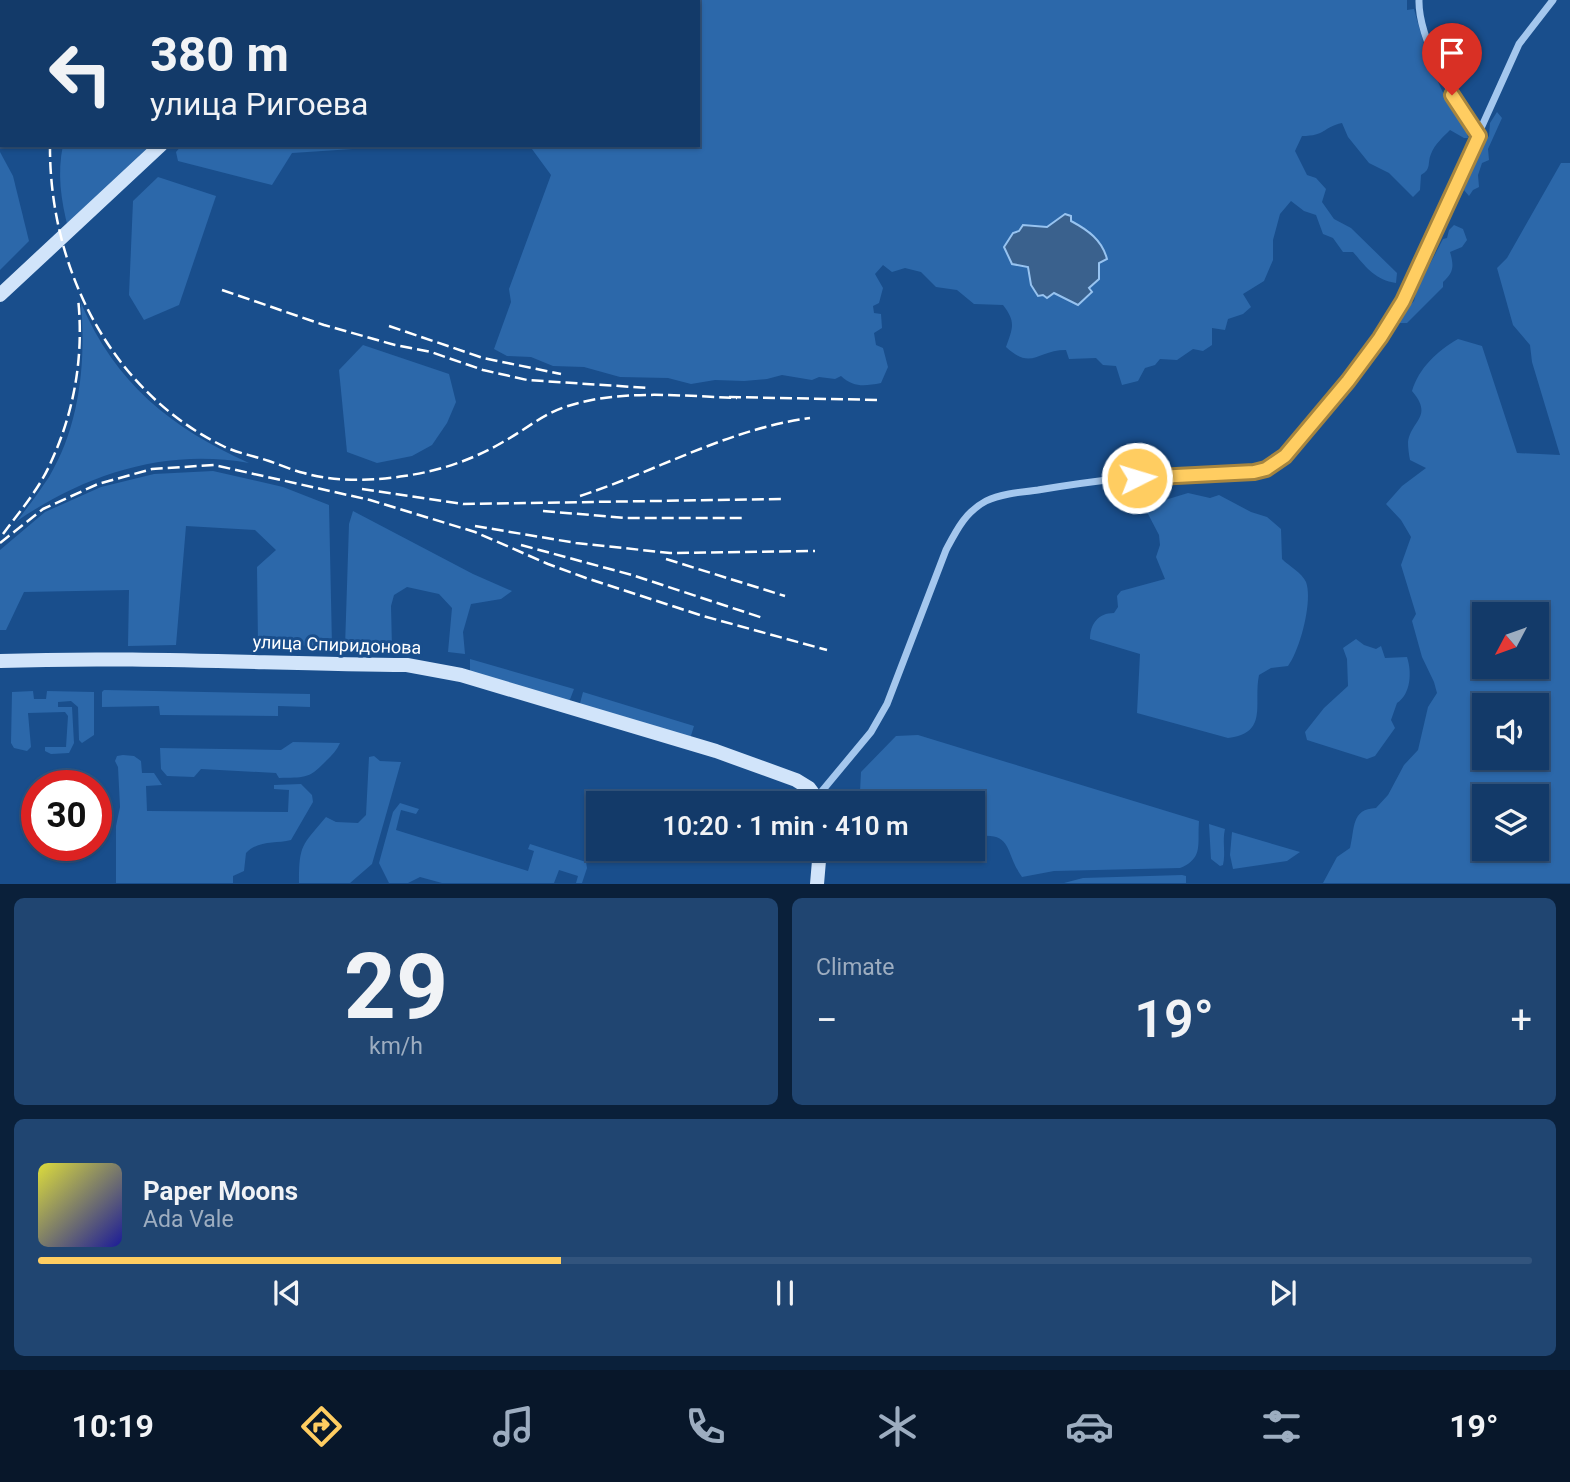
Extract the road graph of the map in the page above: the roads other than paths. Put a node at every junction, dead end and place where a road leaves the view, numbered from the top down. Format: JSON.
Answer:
{"nodes":[{"id":1,"x":1419,"y":0,"type":"edge"},
{"id":2,"x":1553,"y":0,"type":"edge"},
{"id":3,"x":1479,"y":136,"type":"junction"},
{"id":4,"x":159,"y":147,"type":"edge"},
{"id":5,"x":0,"y":295,"type":"edge"},
{"id":6,"x":0,"y":661,"type":"edge"},
{"id":7,"x":812,"y":791,"type":"edge"},
{"id":8,"x":826,"y":791,"type":"edge"},
{"id":9,"x":819,"y":861,"type":"edge"},
{"id":10,"x":817,"y":884,"type":"edge"}],
"edges":[{"from":1,"to":3,"type":"street"},
{"from":2,"to":3,"type":"street"},
{"from":3,"to":8,"type":"street"},
{"from":4,"to":5,"type":"street"},
{"from":6,"to":7,"type":"street","name":"улица Спиридонова"},
{"from":9,"to":10,"type":"street"}]}
